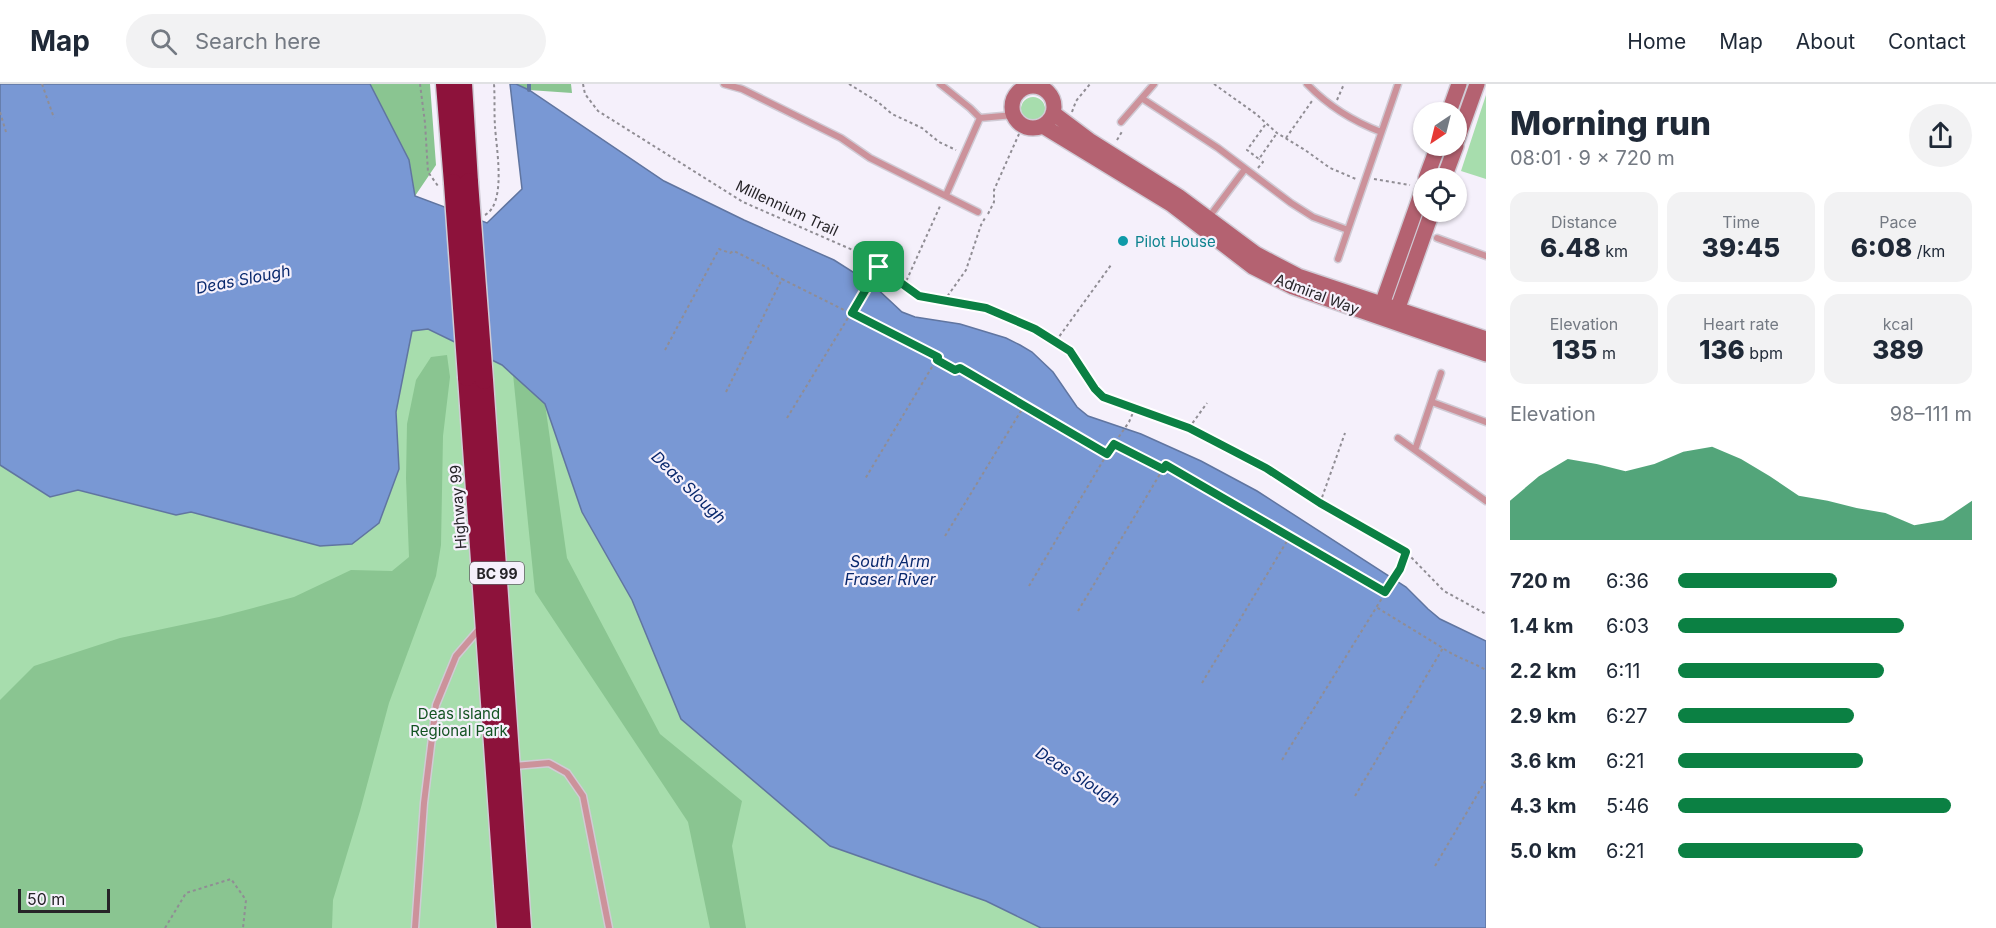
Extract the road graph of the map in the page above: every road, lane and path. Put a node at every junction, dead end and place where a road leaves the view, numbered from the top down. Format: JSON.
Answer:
{"nodes":[{"id":1,"x":42,"y":84,"type":"edge"},
{"id":2,"x":445,"y":84,"type":"edge"},
{"id":3,"x":463,"y":84,"type":"edge"},
{"id":4,"x":583,"y":84,"type":"edge"},
{"id":5,"x":723,"y":84,"type":"edge"},
{"id":6,"x":849,"y":84,"type":"edge"},
{"id":7,"x":940,"y":84,"type":"edge"},
{"id":8,"x":1090,"y":84,"type":"edge"},
{"id":9,"x":1154,"y":84,"type":"edge"},
{"id":10,"x":1214,"y":84,"type":"edge"},
{"id":11,"x":1307,"y":84,"type":"edge"},
{"id":12,"x":1344,"y":84,"type":"edge"},
{"id":13,"x":1398,"y":84,"type":"edge"},
{"id":14,"x":1460,"y":84,"type":"edge"},
{"id":15,"x":1477,"y":84,"type":"edge"},
{"id":16,"x":1034,"y":85,"type":"edge"},
{"id":17,"x":1316,"y":94,"type":"junction"},
{"id":18,"x":1143,"y":99,"type":"junction"},
{"id":19,"x":1453,"y":102,"type":"edge"},
{"id":20,"x":1332,"y":108,"type":"junction"},
{"id":21,"x":0,"y":112,"type":"edge"},
{"id":22,"x":1053,"y":113,"type":"junction"},
{"id":23,"x":1467,"y":113,"type":"edge"},
{"id":24,"x":1071,"y":114,"type":"dead end"},
{"id":25,"x":1014,"y":115,"type":"junction"},
{"id":26,"x":54,"y":118,"type":"dead end"},
{"id":27,"x":980,"y":118,"type":"junction"},
{"id":28,"x":1121,"y":122,"type":"joint"},
{"id":29,"x":1265,"y":125,"type":"junction"},
{"id":30,"x":1043,"y":126,"type":"junction"},
{"id":31,"x":6,"y":132,"type":"dead end"},
{"id":32,"x":1381,"y":132,"type":"junction"},
{"id":33,"x":1276,"y":133,"type":"junction"},
{"id":34,"x":1287,"y":138,"type":"junction"},
{"id":35,"x":1116,"y":143,"type":"dead end"},
{"id":36,"x":964,"y":153,"type":"junction"},
{"id":37,"x":1245,"y":169,"type":"junction"},
{"id":38,"x":1365,"y":180,"type":"junction"},
{"id":39,"x":461,"y":183,"type":"junction"},
{"id":40,"x":1413,"y":183,"type":"edge"},
{"id":41,"x":946,"y":195,"type":"junction"},
{"id":42,"x":1413,"y":211,"type":"edge"},
{"id":43,"x":978,"y":212,"type":"dead end"},
{"id":44,"x":1428,"y":222,"type":"edge"},
{"id":45,"x":1205,"y":223,"type":"junction"},
{"id":46,"x":1348,"y":230,"type":"junction"},
{"id":47,"x":1437,"y":238,"type":"dead end"},
{"id":48,"x":1486,"y":256,"type":"edge"},
{"id":49,"x":1338,"y":259,"type":"dead end"},
{"id":50,"x":1111,"y":265,"type":"dead end"},
{"id":51,"x":879,"y":267,"type":"junction"},
{"id":52,"x":782,"y":279,"type":"junction"},
{"id":53,"x":904,"y":286,"type":"junction"},
{"id":54,"x":1380,"y":309,"type":"junction"},
{"id":55,"x":852,"y":313,"type":"junction"},
{"id":56,"x":1395,"y":315,"type":"junction"},
{"id":57,"x":1486,"y":339,"type":"edge"},
{"id":58,"x":1056,"y":341,"type":"junction"},
{"id":59,"x":665,"y":350,"type":"dead end"},
{"id":60,"x":1486,"y":354,"type":"edge"},
{"id":61,"x":937,"y":360,"type":"junction"},
{"id":62,"x":1441,"y":373,"type":"dead end"},
{"id":63,"x":475,"y":378,"type":"junction"},
{"id":64,"x":726,"y":392,"type":"dead end"},
{"id":65,"x":1432,"y":402,"type":"junction"},
{"id":66,"x":1207,"y":403,"type":"dead end"},
{"id":67,"x":1024,"y":406,"type":"junction"},
{"id":68,"x":1135,"y":408,"type":"junction"},
{"id":69,"x":787,"y":418,"type":"dead end"},
{"id":70,"x":1486,"y":422,"type":"edge"},
{"id":71,"x":1189,"y":428,"type":"junction"},
{"id":72,"x":1345,"y":434,"type":"dead end"},
{"id":73,"x":1398,"y":438,"type":"dead end"},
{"id":74,"x":1114,"y":444,"type":"junction"},
{"id":75,"x":1415,"y":450,"type":"junction"},
{"id":76,"x":1107,"y":454,"type":"junction"},
{"id":77,"x":1163,"y":469,"type":"junction"},
{"id":78,"x":865,"y":479,"type":"dead end"},
{"id":79,"x":1486,"y":501,"type":"edge"},
{"id":80,"x":1320,"y":503,"type":"junction"},
{"id":81,"x":945,"y":536,"type":"dead end"},
{"id":82,"x":1290,"y":536,"type":"junction"},
{"id":83,"x":1406,"y":552,"type":"junction"},
{"id":84,"x":1029,"y":586,"type":"dead end"},
{"id":85,"x":1385,"y":592,"type":"junction"},
{"id":86,"x":1376,"y":607,"type":"junction"},
{"id":87,"x":1078,"y":611,"type":"dead end"},
{"id":88,"x":1486,"y":614,"type":"edge"},
{"id":89,"x":485,"y":622,"type":"junction"},
{"id":90,"x":1443,"y":648,"type":"junction"},
{"id":91,"x":1486,"y":670,"type":"edge"},
{"id":92,"x":1202,"y":683,"type":"dead end"},
{"id":93,"x":1282,"y":760,"type":"dead end"},
{"id":94,"x":509,"y":766,"type":"junction"},
{"id":95,"x":1486,"y":780,"type":"edge"},
{"id":96,"x":1355,"y":796,"type":"dead end"},
{"id":97,"x":1435,"y":866,"type":"dead end"},
{"id":98,"x":165,"y":928,"type":"edge"},
{"id":99,"x":243,"y":928,"type":"edge"},
{"id":100,"x":415,"y":928,"type":"edge"},
{"id":101,"x":506,"y":928,"type":"edge"},
{"id":102,"x":522,"y":928,"type":"edge"},
{"id":103,"x":609,"y":928,"type":"edge"}],
"edges":[{"from":1,"to":26,"type":"path"},
{"from":2,"to":39,"type":"highway","name":"Highway 99","number":"BC 99"},
{"from":3,"to":39,"type":"highway","name":"Highway 99","number":"BC 99"},
{"from":4,"to":51,"type":"path","name":"Millennium Trail"},
{"from":5,"to":41,"type":"lane"},
{"from":6,"to":36,"type":"path"},
{"from":7,"to":27,"type":"lane"},
{"from":8,"to":24,"type":"path"},
{"from":9,"to":18,"type":"lane"},
{"from":10,"to":29,"type":"path"},
{"from":11,"to":17,"type":"lane"},
{"from":12,"to":20,"type":"path"},
{"from":13,"to":32,"type":"lane"},
{"from":14,"to":19,"type":"street"},
{"from":15,"to":23,"type":"street"},
{"from":16,"to":22,"type":"street"},
{"from":16,"to":25,"type":"street"},
{"from":17,"to":20,"type":"lane"},
{"from":17,"to":34,"type":"path"},
{"from":18,"to":28,"type":"lane"},
{"from":18,"to":37,"type":"lane"},
{"from":20,"to":32,"type":"lane"},
{"from":21,"to":31,"type":"path"},
{"from":22,"to":30,"type":"street"},
{"from":22,"to":45,"type":"street","name":"Admiral Way"},
{"from":25,"to":27,"type":"lane"},
{"from":25,"to":30,"type":"street"},
{"from":27,"to":36,"type":"lane"},
{"from":28,"to":35,"type":"path"},
{"from":29,"to":33,"type":"path"},
{"from":29,"to":33,"type":"path"},
{"from":30,"to":45,"type":"street","name":"Admiral Way"},
{"from":32,"to":38,"type":"lane"},
{"from":33,"to":34,"type":"path"},
{"from":34,"to":38,"type":"path"},
{"from":36,"to":41,"type":"lane"},
{"from":37,"to":45,"type":"lane"},
{"from":37,"to":46,"type":"lane"},
{"from":38,"to":40,"type":"path"},
{"from":38,"to":46,"type":"lane"},
{"from":39,"to":63,"type":"highway","name":"Highway 99","number":"BC 99","bridge":true},
{"from":41,"to":43,"type":"lane"},
{"from":41,"to":53,"type":"path"},
{"from":42,"to":54,"type":"street"},
{"from":44,"to":56,"type":"street"},
{"from":45,"to":54,"type":"street","name":"Admiral Way"},
{"from":46,"to":49,"type":"lane"},
{"from":47,"to":48,"type":"lane"},
{"from":50,"to":58,"type":"path"},
{"from":51,"to":53,"type":"path","name":"Millennium Trail"},
{"from":51,"to":55,"type":"path"},
{"from":52,"to":55,"type":"path"},
{"from":52,"to":59,"type":"path"},
{"from":52,"to":64,"type":"path"},
{"from":53,"to":58,"type":"path","name":"Millennium Trail"},
{"from":54,"to":56,"type":"street","name":"Admiral Way"},
{"from":55,"to":61,"type":"path"},
{"from":55,"to":69,"type":"path"},
{"from":56,"to":57,"type":"street","name":"Admiral Way"},
{"from":56,"to":60,"type":"street","name":"Admiral Way"},
{"from":58,"to":68,"type":"path","name":"Millennium Trail"},
{"from":61,"to":67,"type":"path"},
{"from":61,"to":78,"type":"path"},
{"from":62,"to":65,"type":"lane"},
{"from":63,"to":89,"type":"highway","name":"Highway 99","number":"BC 99"},
{"from":63,"to":94,"type":"highway","name":"Highway 99","number":"BC 99"},
{"from":65,"to":70,"type":"lane"},
{"from":65,"to":75,"type":"lane"},
{"from":66,"to":71,"type":"path"},
{"from":67,"to":76,"type":"path"},
{"from":67,"to":81,"type":"path"},
{"from":68,"to":71,"type":"path","name":"Millennium Trail"},
{"from":68,"to":74,"type":"path"},
{"from":71,"to":80,"type":"path","name":"Millennium Trail"},
{"from":72,"to":80,"type":"path"},
{"from":73,"to":75,"type":"lane"},
{"from":74,"to":76,"type":"path"},
{"from":74,"to":77,"type":"path"},
{"from":75,"to":79,"type":"lane"},
{"from":76,"to":84,"type":"path"},
{"from":77,"to":82,"type":"path"},
{"from":77,"to":87,"type":"path"},
{"from":80,"to":83,"type":"path","name":"Millennium Trail"},
{"from":82,"to":85,"type":"path"},
{"from":82,"to":92,"type":"path"},
{"from":83,"to":85,"type":"path"},
{"from":83,"to":88,"type":"path","name":"Millennium Trail"},
{"from":85,"to":86,"type":"path"},
{"from":86,"to":90,"type":"path"},
{"from":86,"to":93,"type":"path"},
{"from":89,"to":100,"type":"lane"},
{"from":89,"to":101,"type":"highway","name":"Highway 99","number":"BC 99"},
{"from":90,"to":91,"type":"path"},
{"from":90,"to":96,"type":"path"},
{"from":94,"to":102,"type":"highway","name":"Highway 99","number":"BC 99"},
{"from":94,"to":103,"type":"lane"},
{"from":95,"to":97,"type":"path"},
{"from":98,"to":99,"type":"path"}]}
